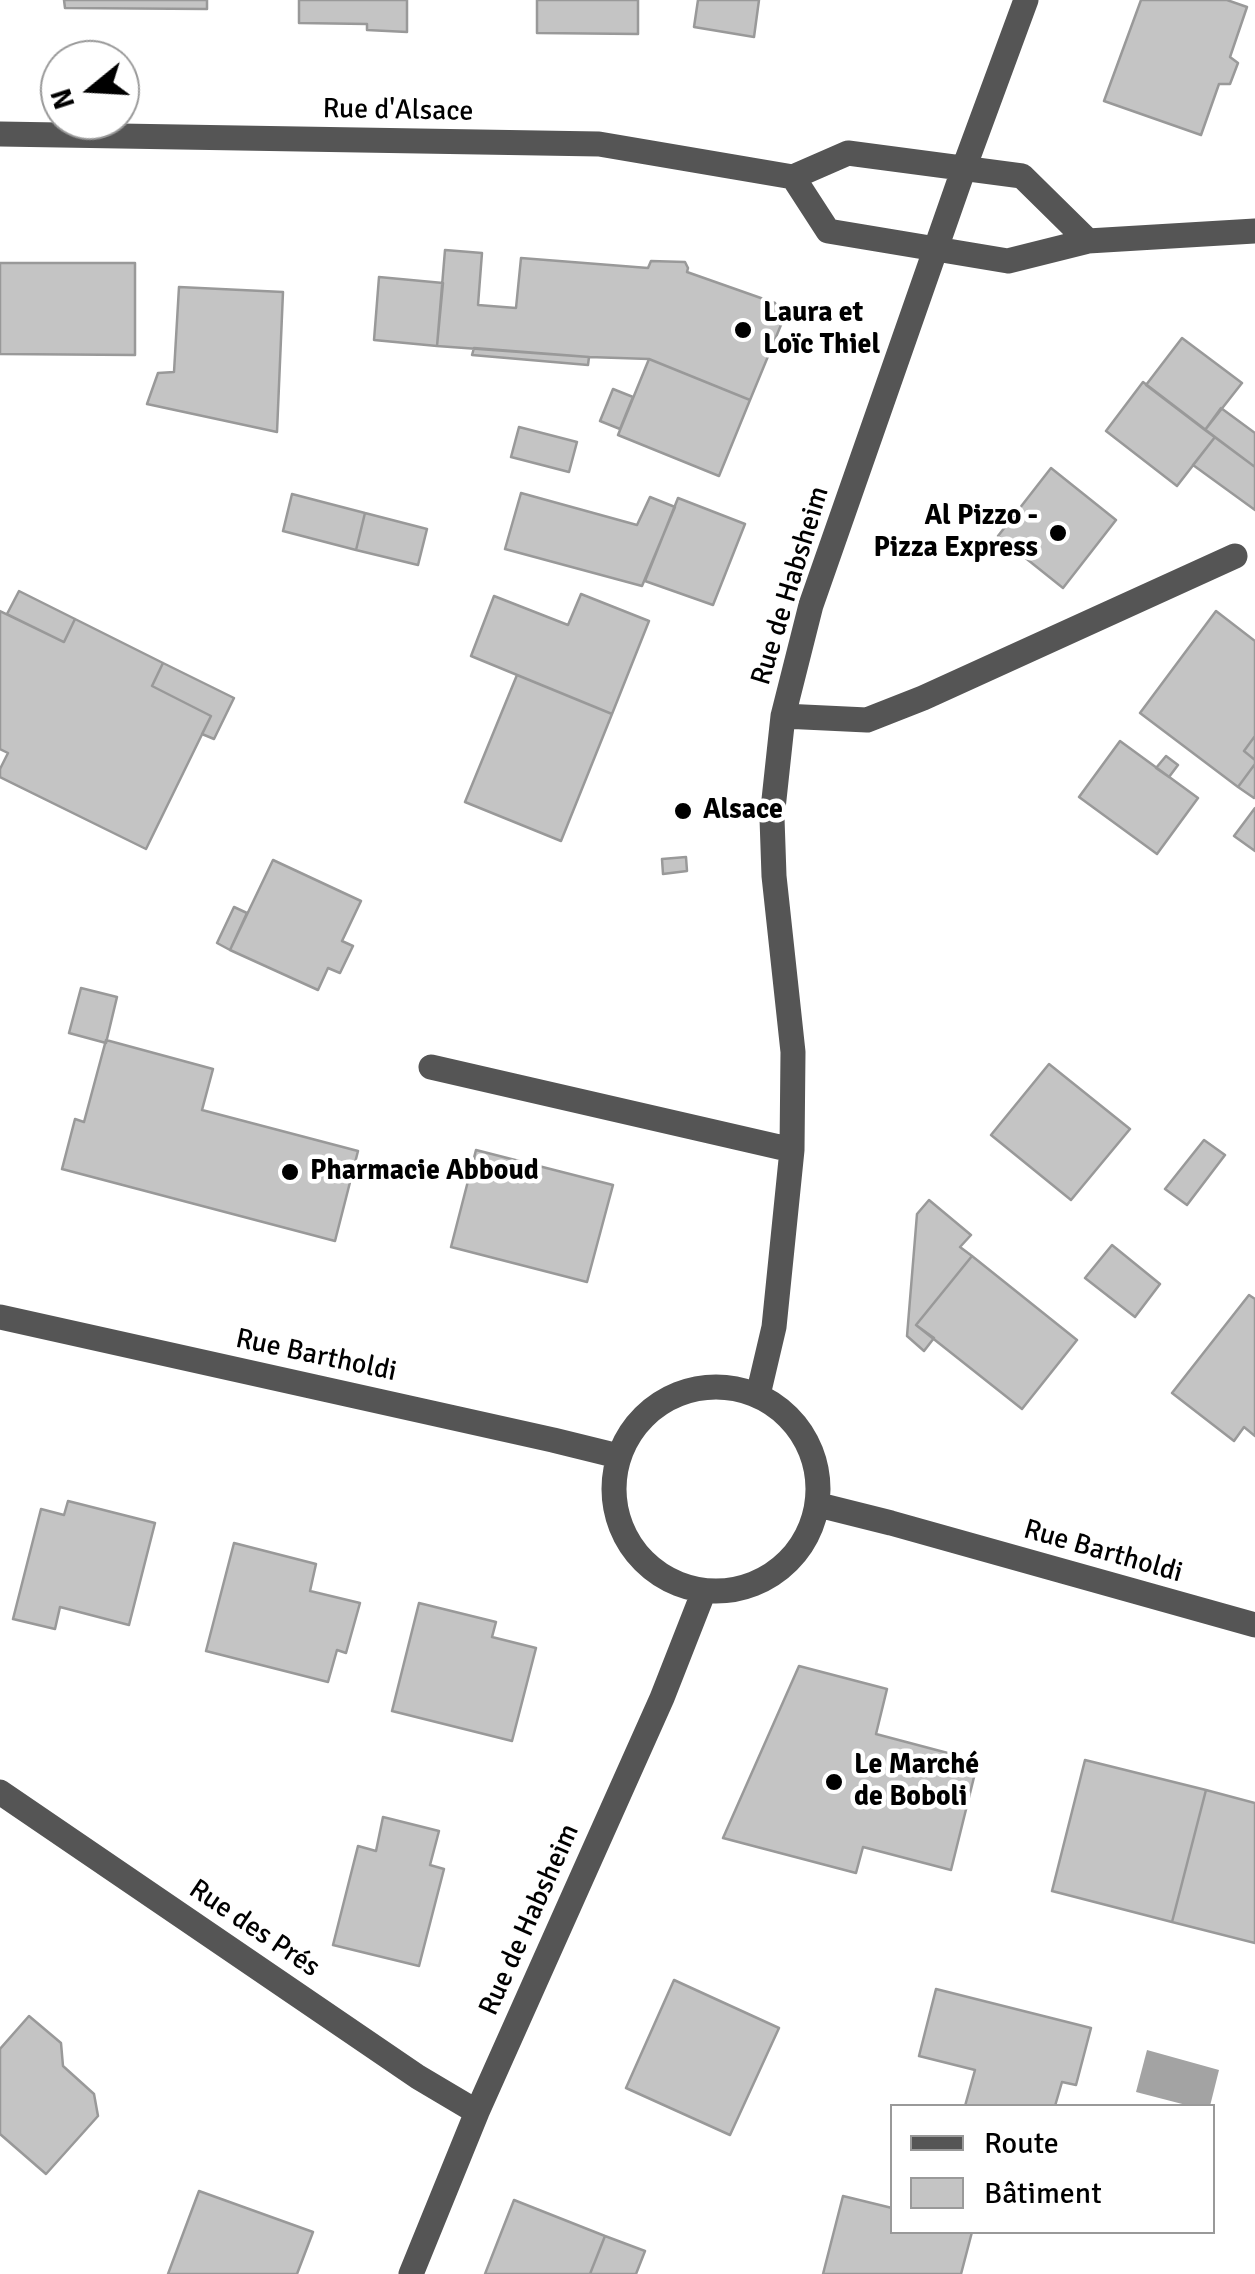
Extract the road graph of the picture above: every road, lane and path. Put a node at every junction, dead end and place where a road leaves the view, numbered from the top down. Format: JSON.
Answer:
{"nodes":[{"id":1,"x":1026,"y":0,"type":"edge"},
{"id":2,"x":0,"y":134,"type":"edge"},
{"id":3,"x":964,"y":168,"type":"junction"},
{"id":4,"x":793,"y":177,"type":"junction"},
{"id":5,"x":1255,"y":232,"type":"edge"},
{"id":6,"x":1088,"y":240,"type":"junction"},
{"id":7,"x":937,"y":250,"type":"junction"},
{"id":8,"x":1235,"y":556,"type":"dead end"},
{"id":9,"x":782,"y":716,"type":"junction"},
{"id":10,"x":431,"y":1068,"type":"dead end"},
{"id":11,"x":792,"y":1150,"type":"junction"},
{"id":12,"x":0,"y":1318,"type":"edge"},
{"id":13,"x":758,"y":1395,"type":"junction"},
{"id":14,"x":618,"y":1456,"type":"junction"},
{"id":15,"x":818,"y":1506,"type":"junction"},
{"id":16,"x":704,"y":1591,"type":"junction"},
{"id":17,"x":1255,"y":1625,"type":"edge"},
{"id":18,"x":0,"y":1792,"type":"edge"},
{"id":19,"x":477,"y":2112,"type":"junction"},
{"id":20,"x":412,"y":2274,"type":"edge"}],
"edges":[{"from":1,"to":3,"type":"street","name":"Rue de Habsheim"},
{"from":2,"to":4,"type":"street","name":"Rue d'Alsace"},
{"from":3,"to":4,"type":"street"},
{"from":3,"to":6,"type":"street"},
{"from":3,"to":7,"type":"street","name":"Rue de Habsheim"},
{"from":4,"to":7,"type":"street"},
{"from":5,"to":6,"type":"street"},
{"from":6,"to":7,"type":"street"},
{"from":7,"to":9,"type":"street","name":"Rue de Habsheim"},
{"from":8,"to":9,"type":"street"},
{"from":9,"to":11,"type":"street","name":"Rue de Habsheim"},
{"from":10,"to":11,"type":"street"},
{"from":11,"to":13,"type":"street","name":"Rue de Habsheim"},
{"from":12,"to":14,"type":"street","name":"Rue Bartholdi"},
{"from":13,"to":14,"type":"street"},
{"from":13,"to":15,"type":"street"},
{"from":14,"to":16,"type":"street"},
{"from":15,"to":16,"type":"street"},
{"from":15,"to":17,"type":"street","name":"Rue Bartholdi"},
{"from":16,"to":19,"type":"street","name":"Rue de Habsheim"},
{"from":18,"to":19,"type":"street","name":"Rue des Prés"},
{"from":19,"to":20,"type":"street","name":"Rue de Habsheim"}]}
